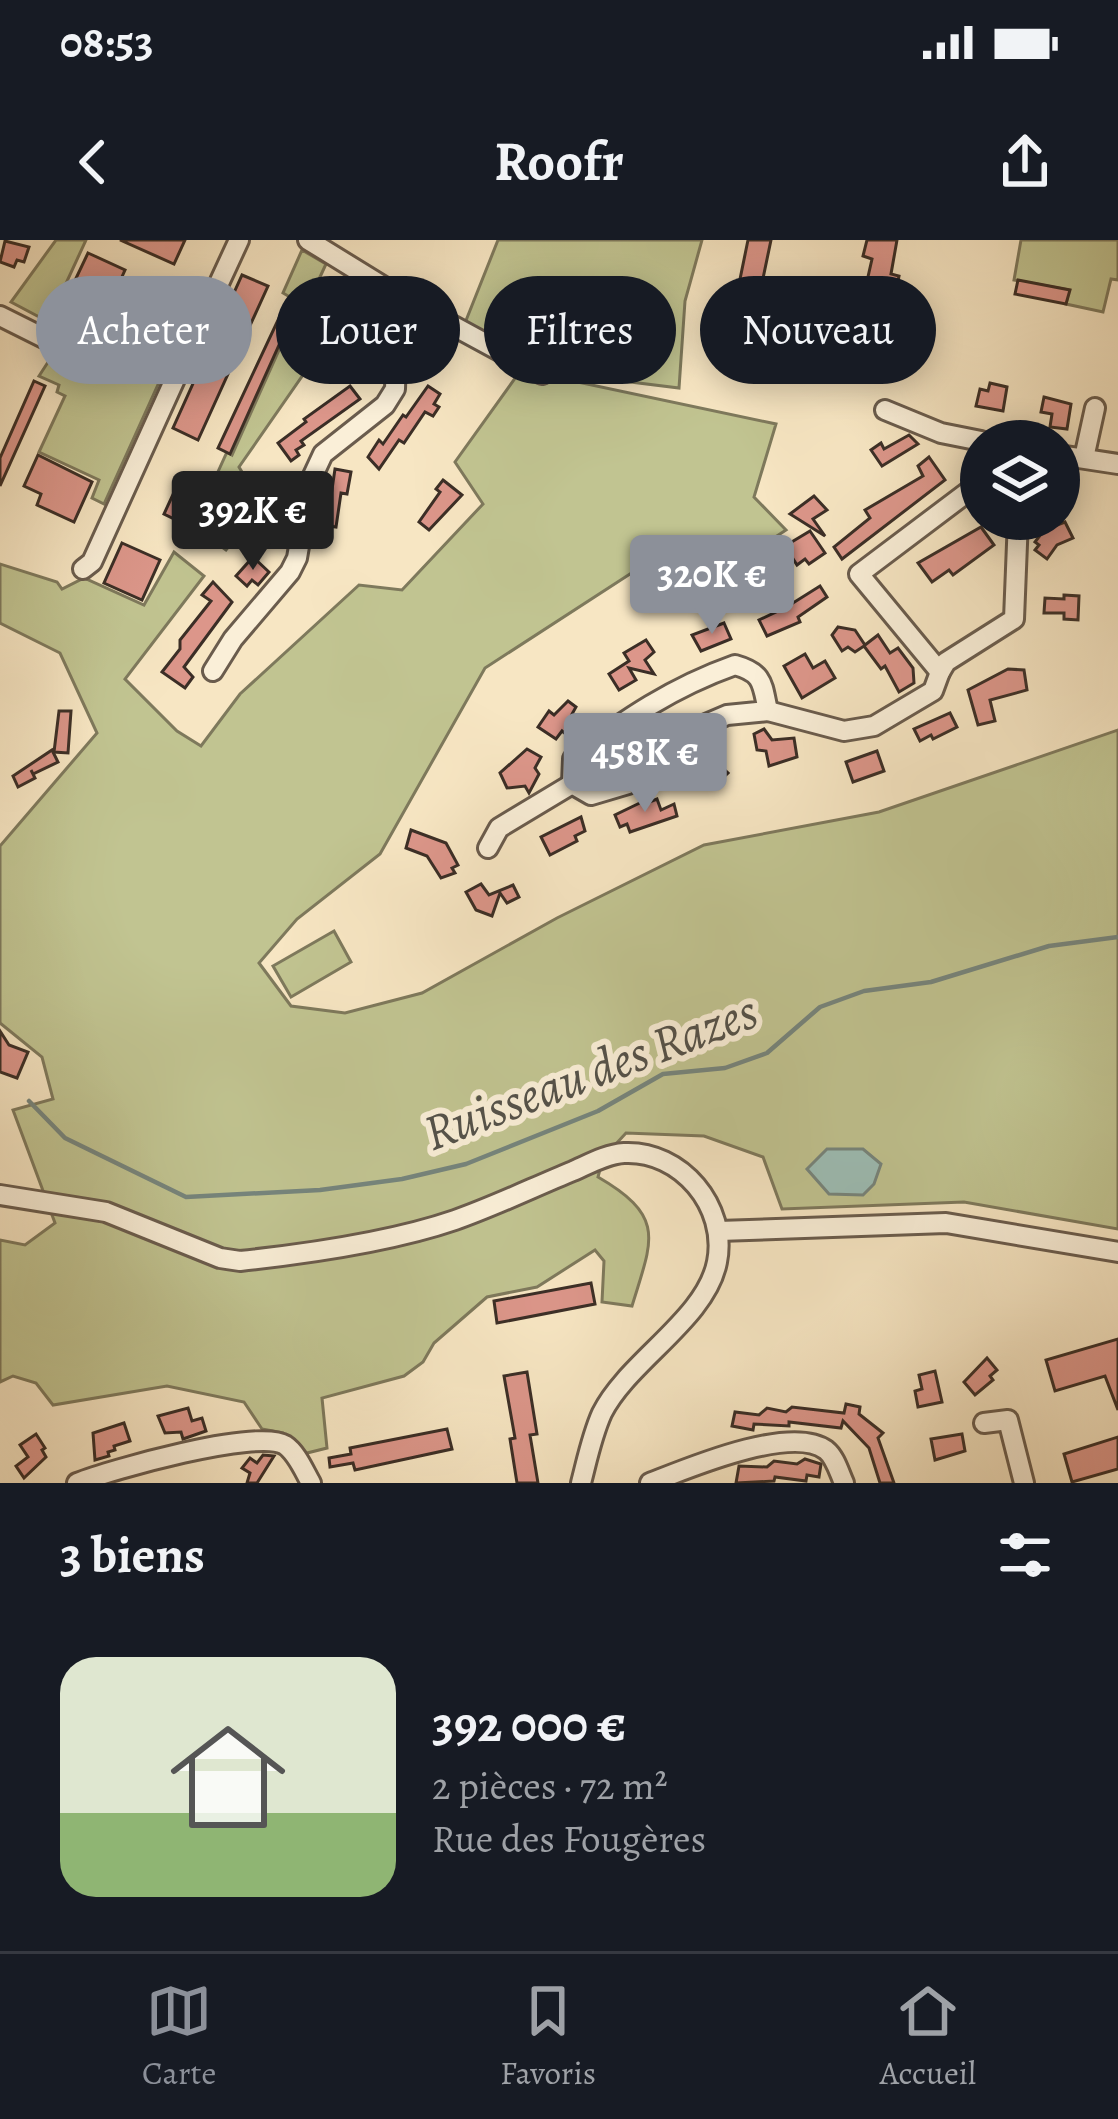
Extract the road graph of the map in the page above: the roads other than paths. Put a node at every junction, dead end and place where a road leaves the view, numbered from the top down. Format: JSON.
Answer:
{"nodes":[{"id":1,"x":239,"y":240,"type":"edge"},
{"id":2,"x":308,"y":240,"type":"edge"},
{"id":3,"x":342,"y":249,"type":"edge"},
{"id":4,"x":222,"y":276,"type":"edge"},
{"id":5,"x":376,"y":276,"type":"edge"},
{"id":6,"x":0,"y":316,"type":"edge"},
{"id":7,"x":36,"y":334,"type":"edge"},
{"id":8,"x":173,"y":384,"type":"edge"},
{"id":9,"x":395,"y":384,"type":"edge"},
{"id":10,"x":1095,"y":408,"type":"dead end"},
{"id":11,"x":885,"y":410,"type":"dead end"},
{"id":12,"x":960,"y":437,"type":"edge"},
{"id":13,"x":1080,"y":457,"type":"edge"},
{"id":14,"x":1084,"y":458,"type":"junction"},
{"id":15,"x":1118,"y":464,"type":"edge"},
{"id":16,"x":960,"y":498,"type":"edge"},
{"id":17,"x":1017,"y":540,"type":"edge"},
{"id":18,"x":83,"y":569,"type":"dead end"},
{"id":19,"x":213,"y":671,"type":"dead end"},
{"id":20,"x":940,"y":672,"type":"junction"},
{"id":21,"x":768,"y":711,"type":"junction"},
{"id":22,"x":572,"y":784,"type":"junction"},
{"id":23,"x":488,"y":848,"type":"dead end"},
{"id":24,"x":0,"y":1196,"type":"edge"},
{"id":25,"x":719,"y":1231,"type":"junction"},
{"id":26,"x":1118,"y":1252,"type":"edge"},
{"id":27,"x":984,"y":1423,"type":"dead end"},
{"id":28,"x":98,"y":1478,"type":"edge"},
{"id":29,"x":76,"y":1483,"type":"edge"},
{"id":30,"x":311,"y":1483,"type":"edge"},
{"id":31,"x":581,"y":1483,"type":"edge"},
{"id":32,"x":650,"y":1483,"type":"edge"},
{"id":33,"x":844,"y":1483,"type":"edge"},
{"id":34,"x":1024,"y":1483,"type":"edge"}],
"edges":[{"from":1,"to":4,"type":"street"},
{"from":2,"to":3,"type":"street"},
{"from":3,"to":5,"type":"street"},
{"from":6,"to":7,"type":"street"},
{"from":8,"to":18,"type":"street"},
{"from":9,"to":19,"type":"street"},
{"from":10,"to":14,"type":"street"},
{"from":11,"to":12,"type":"street"},
{"from":13,"to":14,"type":"street"},
{"from":14,"to":15,"type":"street"},
{"from":16,"to":20,"type":"street"},
{"from":17,"to":20,"type":"street"},
{"from":20,"to":21,"type":"street"},
{"from":21,"to":22,"type":"street"},
{"from":21,"to":22,"type":"street"},
{"from":22,"to":23,"type":"street"},
{"from":24,"to":25,"type":"street"},
{"from":25,"to":26,"type":"street"},
{"from":25,"to":31,"type":"street"},
{"from":27,"to":34,"type":"street"},
{"from":28,"to":29,"type":"street"},
{"from":28,"to":30,"type":"street"},
{"from":32,"to":33,"type":"street"}]}
